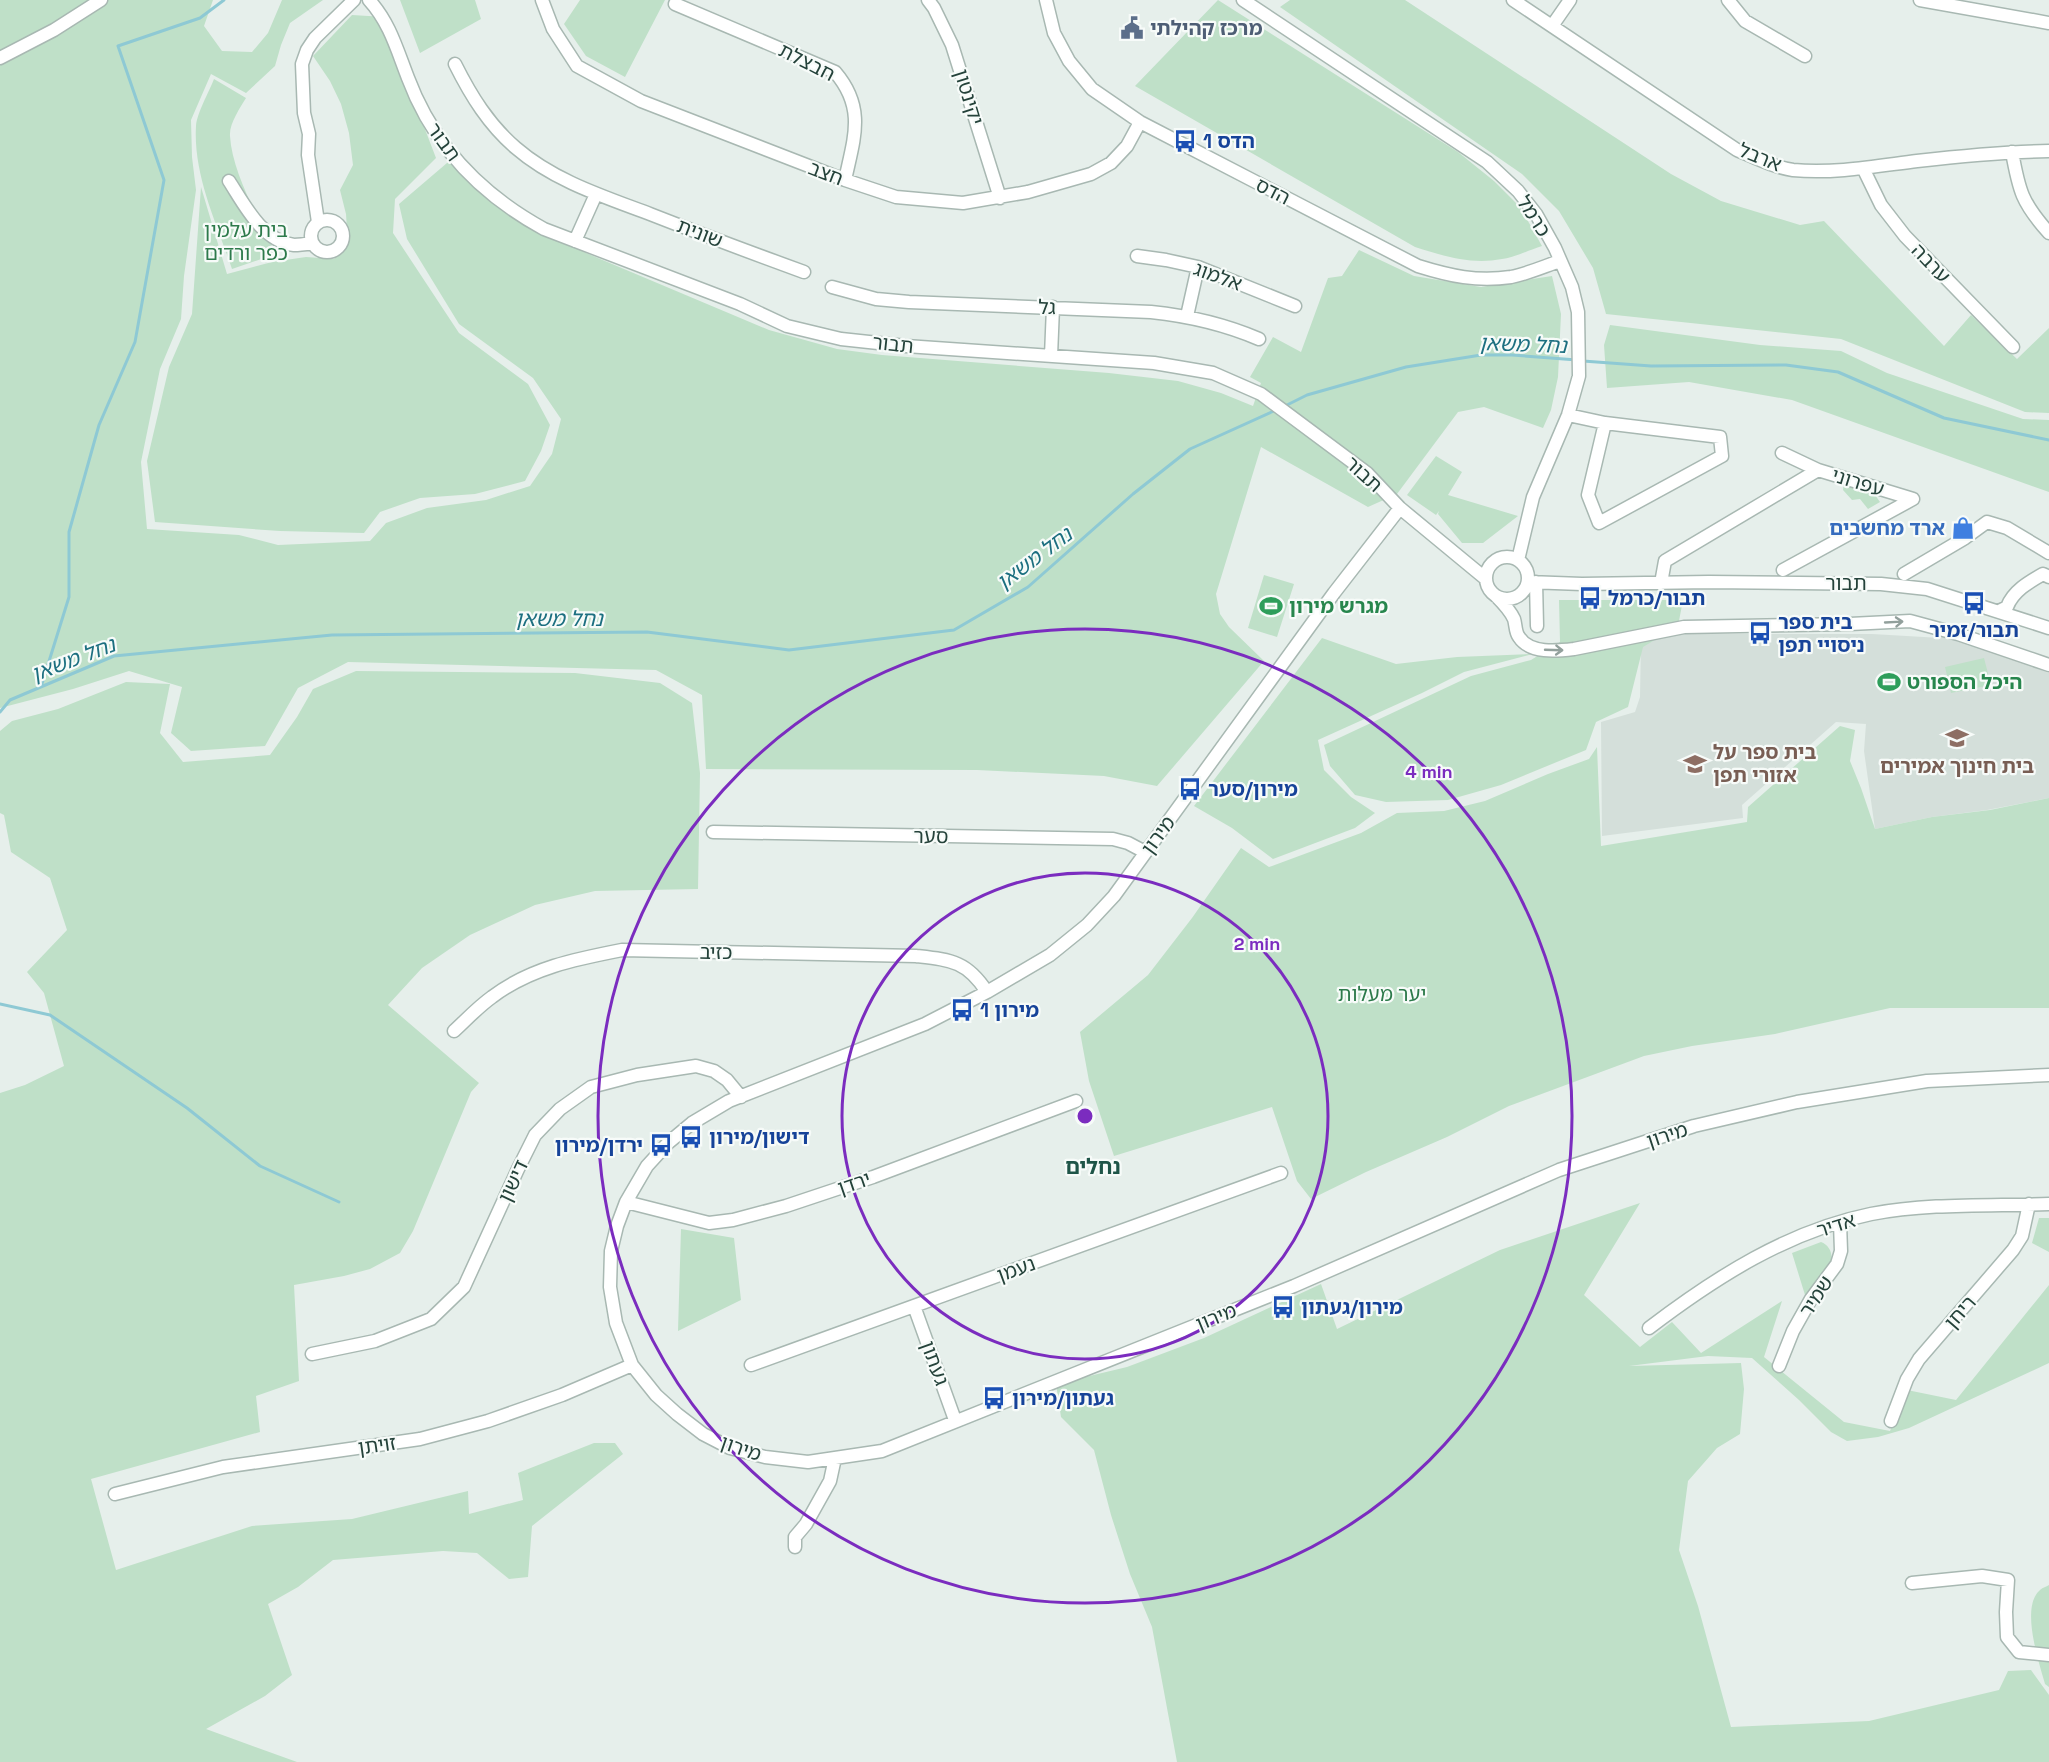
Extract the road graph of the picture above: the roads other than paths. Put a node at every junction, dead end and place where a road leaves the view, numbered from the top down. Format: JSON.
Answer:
{"nodes":[{"id":1,"x":101,"y":0,"type":"edge"},
{"id":2,"x":354,"y":0,"type":"edge"},
{"id":3,"x":369,"y":0,"type":"edge"},
{"id":4,"x":542,"y":0,"type":"edge"},
{"id":5,"x":928,"y":0,"type":"edge"},
{"id":6,"x":1046,"y":0,"type":"edge"},
{"id":7,"x":1243,"y":0,"type":"edge"},
{"id":8,"x":1514,"y":0,"type":"edge"},
{"id":9,"x":1570,"y":0,"type":"edge"},
{"id":10,"x":1728,"y":0,"type":"edge"},
{"id":11,"x":1920,"y":0,"type":"edge"},
{"id":12,"x":675,"y":4,"type":"dead end"},
{"id":13,"x":2049,"y":23,"type":"edge"},
{"id":14,"x":1552,"y":26,"type":"junction"},
{"id":15,"x":1805,"y":56,"type":"dead end"},
{"id":16,"x":0,"y":58,"type":"edge"},
{"id":17,"x":455,"y":64,"type":"dead end"},
{"id":18,"x":1140,"y":122,"type":"junction"},
{"id":19,"x":2012,"y":152,"type":"junction"},
{"id":20,"x":2049,"y":152,"type":"edge"},
{"id":21,"x":1863,"y":168,"type":"junction"},
{"id":22,"x":845,"y":180,"type":"junction"},
{"id":23,"x":229,"y":181,"type":"dead end"},
{"id":24,"x":596,"y":194,"type":"junction"},
{"id":25,"x":1000,"y":198,"type":"junction"},
{"id":26,"x":318,"y":222,"type":"junction"},
{"id":27,"x":2049,"y":233,"type":"edge"},
{"id":28,"x":575,"y":241,"type":"junction"},
{"id":29,"x":312,"y":243,"type":"junction"},
{"id":30,"x":1137,"y":256,"type":"dead end"},
{"id":31,"x":1560,"y":261,"type":"junction"},
{"id":32,"x":1198,"y":267,"type":"junction"},
{"id":33,"x":804,"y":272,"type":"dead end"},
{"id":34,"x":832,"y":288,"type":"dead end"},
{"id":35,"x":1295,"y":306,"type":"dead end"},
{"id":36,"x":1053,"y":307,"type":"junction"},
{"id":37,"x":1187,"y":316,"type":"junction"},
{"id":38,"x":1259,"y":339,"type":"dead end"},
{"id":39,"x":2013,"y":347,"type":"dead end"},
{"id":40,"x":1051,"y":356,"type":"junction"},
{"id":41,"x":1568,"y":415,"type":"junction"},
{"id":42,"x":1605,"y":423,"type":"junction"},
{"id":43,"x":1782,"y":453,"type":"dead end"},
{"id":44,"x":1818,"y":470,"type":"junction"},
{"id":45,"x":1400,"y":508,"type":"junction"},
{"id":46,"x":2049,"y":553,"type":"edge"},
{"id":47,"x":1518,"y":560,"type":"junction"},
{"id":48,"x":1783,"y":570,"type":"dead end"},
{"id":49,"x":1904,"y":574,"type":"dead end"},
{"id":50,"x":2046,"y":575,"type":"edge"},
{"id":51,"x":1486,"y":579,"type":"junction"},
{"id":52,"x":1532,"y":582,"type":"junction"},
{"id":53,"x":1661,"y":583,"type":"junction"},
{"id":54,"x":1521,"y":594,"type":"junction"},
{"id":55,"x":1496,"y":596,"type":"junction"},
{"id":56,"x":1999,"y":611,"type":"junction"},
{"id":57,"x":1514,"y":618,"type":"junction"},
{"id":58,"x":1536,"y":626,"type":"dead end"},
{"id":59,"x":2049,"y":628,"type":"edge"},
{"id":60,"x":2049,"y":665,"type":"edge"},
{"id":61,"x":713,"y":832,"type":"dead end"},
{"id":62,"x":1145,"y":852,"type":"junction"},
{"id":63,"x":987,"y":992,"type":"junction"},
{"id":64,"x":454,"y":1031,"type":"dead end"},
{"id":65,"x":2049,"y":1075,"type":"edge"},
{"id":66,"x":741,"y":1097,"type":"junction"},
{"id":67,"x":1076,"y":1101,"type":"dead end"},
{"id":68,"x":1281,"y":1173,"type":"dead end"},
{"id":69,"x":626,"y":1202,"type":"junction"},
{"id":70,"x":2029,"y":1204,"type":"junction"},
{"id":71,"x":2049,"y":1204,"type":"edge"},
{"id":72,"x":1840,"y":1223,"type":"junction"},
{"id":73,"x":914,"y":1306,"type":"junction"},
{"id":74,"x":1649,"y":1328,"type":"dead end"},
{"id":75,"x":312,"y":1354,"type":"dead end"},
{"id":76,"x":632,"y":1365,"type":"junction"},
{"id":77,"x":751,"y":1365,"type":"dead end"},
{"id":78,"x":1779,"y":1366,"type":"dead end"},
{"id":79,"x":955,"y":1420,"type":"junction"},
{"id":80,"x":1891,"y":1421,"type":"dead end"},
{"id":81,"x":835,"y":1458,"type":"junction"},
{"id":82,"x":115,"y":1494,"type":"dead end"},
{"id":83,"x":795,"y":1547,"type":"dead end"},
{"id":84,"x":1912,"y":1583,"type":"dead end"},
{"id":85,"x":2049,"y":1654,"type":"edge"}],
"edges":[{"from":1,"to":16,"type":"street"},
{"from":2,"to":26,"type":"street"},
{"from":3,"to":28,"type":"street","name":"תבור"},
{"from":4,"to":22,"type":"street","name":"חצב"},
{"from":5,"to":25,"type":"street","name":"יקינטון"},
{"from":6,"to":18,"type":"street","name":"הדס"},
{"from":7,"to":31,"type":"street","name":"כרמל"},
{"from":8,"to":14,"type":"street","name":"ארבל"},
{"from":9,"to":14,"type":"street"},
{"from":10,"to":15,"type":"street"},
{"from":11,"to":13,"type":"street"},
{"from":12,"to":22,"type":"street","name":"חבצלת"},
{"from":14,"to":21,"type":"street","name":"ארבל"},
{"from":17,"to":24,"type":"street","name":"שונית"},
{"from":18,"to":25,"type":"street","name":"חצב"},
{"from":18,"to":31,"type":"street","name":"הדס"},
{"from":19,"to":20,"type":"street","name":"ארבל"},
{"from":19,"to":21,"type":"street","name":"ארבל"},
{"from":19,"to":27,"type":"street"},
{"from":21,"to":39,"type":"street","name":"ערבה"},
{"from":22,"to":25,"type":"street","name":"חצב"},
{"from":23,"to":29,"type":"street"},
{"from":24,"to":28,"type":"street"},
{"from":24,"to":33,"type":"street","name":"שונית"},
{"from":26,"to":29,"type":"street"},
{"from":26,"to":29,"type":"street"},
{"from":28,"to":40,"type":"street","name":"תבור"},
{"from":30,"to":32,"type":"street","name":"אלמוג"},
{"from":31,"to":41,"type":"street","name":"כרמל"},
{"from":32,"to":35,"type":"street","name":"אלמוג"},
{"from":32,"to":37,"type":"street"},
{"from":34,"to":36,"type":"street","name":"גל"},
{"from":36,"to":37,"type":"street","name":"גל"},
{"from":36,"to":40,"type":"street"},
{"from":37,"to":38,"type":"street","name":"גל"},
{"from":40,"to":45,"type":"street","name":"תבור"},
{"from":41,"to":42,"type":"street"},
{"from":41,"to":47,"type":"street","name":"כרמל"},
{"from":42,"to":42,"type":"street"},
{"from":43,"to":44,"type":"street"},
{"from":44,"to":48,"type":"street","name":"עפרוני"},
{"from":44,"to":53,"type":"street","name":"עפרוני"},
{"from":45,"to":51,"type":"street","name":"תבור"},
{"from":45,"to":62,"type":"street","name":"מירון"},
{"from":46,"to":49,"type":"street"},
{"from":46,"to":50,"type":"street"},
{"from":47,"to":51,"type":"street"},
{"from":47,"to":52,"type":"street"},
{"from":50,"to":56,"type":"street"},
{"from":51,"to":55,"type":"street"},
{"from":52,"to":53,"type":"street","name":"תבור"},
{"from":52,"to":54,"type":"street"},
{"from":52,"to":58,"type":"street"},
{"from":53,"to":56,"type":"street","name":"תבור"},
{"from":54,"to":55,"type":"street"},
{"from":54,"to":57,"type":"street"},
{"from":55,"to":57,"type":"street"},
{"from":56,"to":59,"type":"street","name":"תבור"},
{"from":57,"to":60,"type":"street","one_way":true},
{"from":61,"to":62,"type":"street","name":"סער"},
{"from":62,"to":63,"type":"street","name":"מירון"},
{"from":63,"to":64,"type":"street","name":"כזיב"},
{"from":63,"to":66,"type":"street","name":"מירון"},
{"from":65,"to":79,"type":"street","name":"מירון"},
{"from":66,"to":69,"type":"street","name":"מירון"},
{"from":66,"to":75,"type":"street","name":"דישון"},
{"from":67,"to":69,"type":"street","name":"ירדן"},
{"from":68,"to":73,"type":"street","name":"נעמן"},
{"from":69,"to":76,"type":"street","name":"מירון"},
{"from":70,"to":71,"type":"street","name":"אדיר"},
{"from":70,"to":72,"type":"street","name":"אדיר"},
{"from":70,"to":80,"type":"street","name":"ריחן"},
{"from":72,"to":74,"type":"street","name":"אדיר"},
{"from":72,"to":78,"type":"street","name":"שמיר"},
{"from":73,"to":77,"type":"street","name":"נעמן"},
{"from":73,"to":79,"type":"street","name":"געתון"},
{"from":76,"to":81,"type":"street","name":"מירון"},
{"from":76,"to":82,"type":"street","name":"זויתן"},
{"from":79,"to":81,"type":"street","name":"מירון"},
{"from":81,"to":83,"type":"street"},
{"from":84,"to":85,"type":"street"}]}
